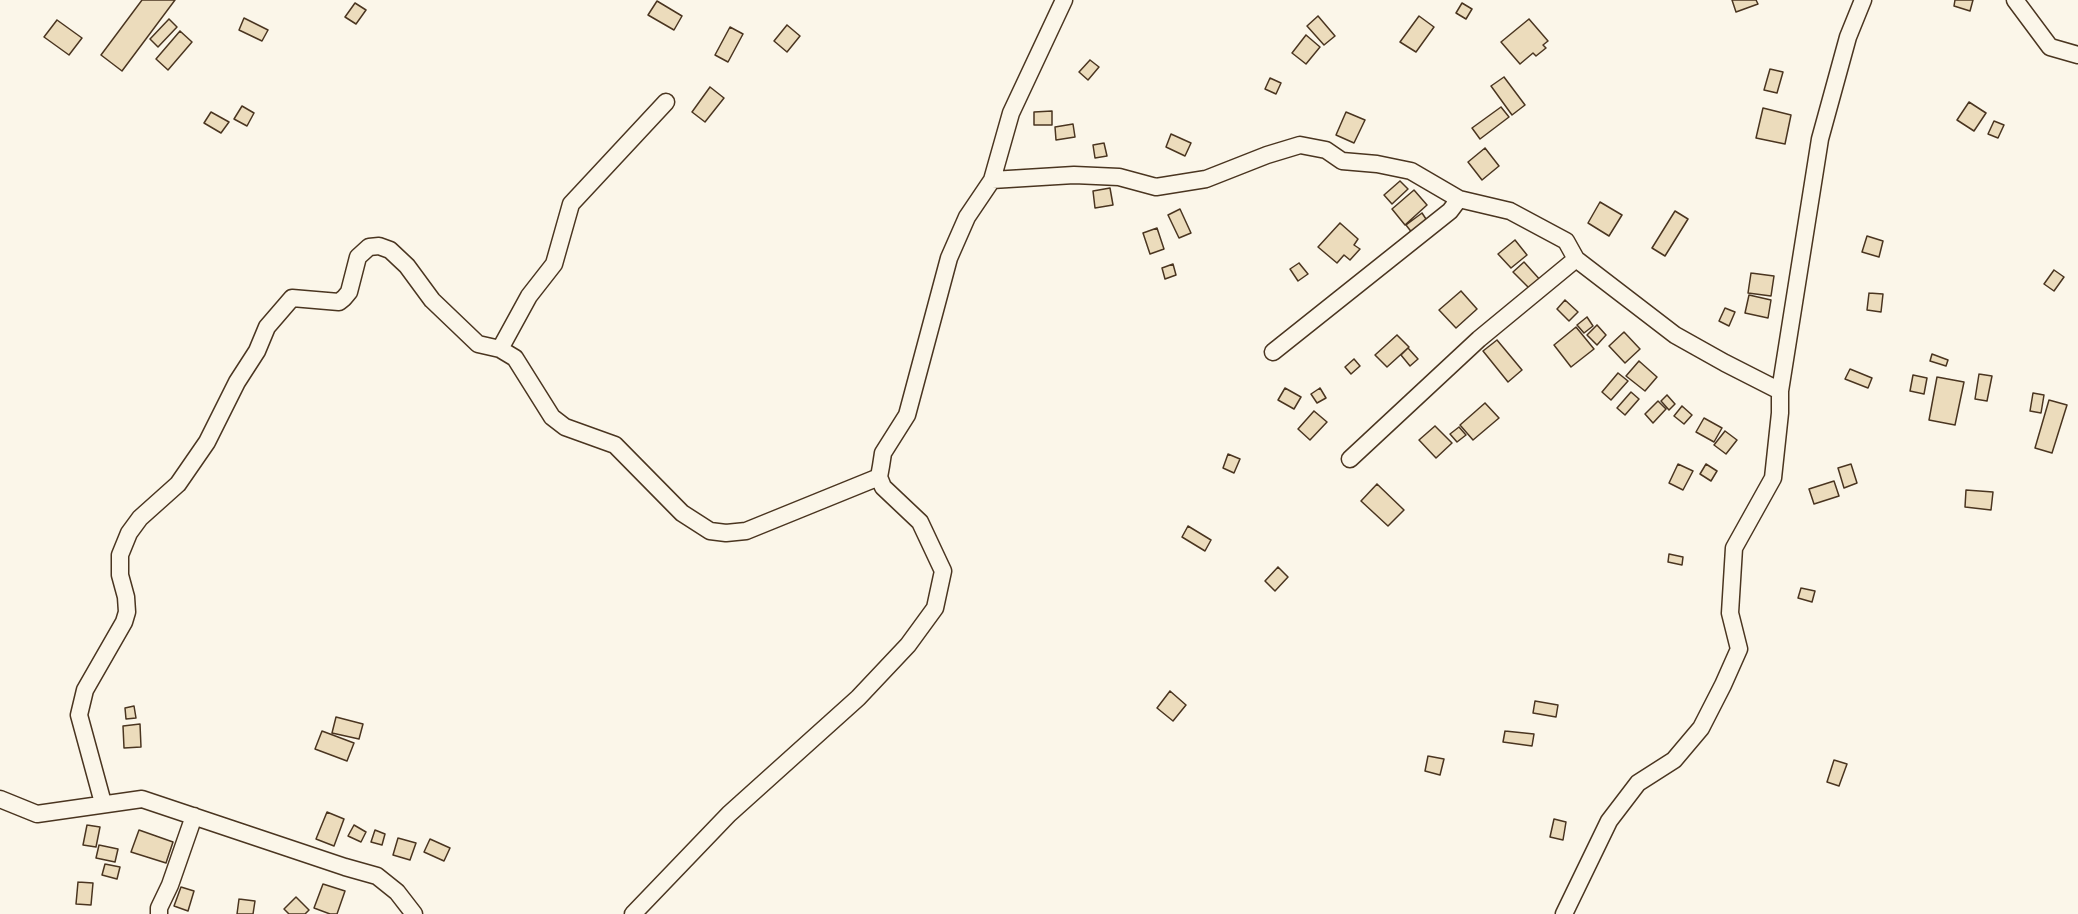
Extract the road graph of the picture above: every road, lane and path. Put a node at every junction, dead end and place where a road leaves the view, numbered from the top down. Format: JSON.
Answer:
{"nodes":[{"id":1,"x":1064,"y":0,"type":"edge"},
{"id":2,"x":1863,"y":0,"type":"edge"},
{"id":3,"x":2015,"y":0,"type":"edge"},
{"id":4,"x":2078,"y":55,"type":"edge"},
{"id":5,"x":666,"y":102,"type":"dead end"},
{"id":6,"x":992,"y":180,"type":"junction"},
{"id":7,"x":1459,"y":199,"type":"junction"},
{"id":8,"x":1576,"y":259,"type":"junction"},
{"id":9,"x":500,"y":349,"type":"junction"},
{"id":10,"x":1273,"y":352,"type":"dead end"},
{"id":11,"x":1780,"y":390,"type":"junction"},
{"id":12,"x":1350,"y":459,"type":"dead end"},
{"id":13,"x":879,"y":477,"type":"junction"},
{"id":14,"x":0,"y":798,"type":"edge"},
{"id":15,"x":103,"y":803,"type":"junction"},
{"id":16,"x":194,"y":816,"type":"junction"},
{"id":17,"x":159,"y":914,"type":"edge"},
{"id":18,"x":414,"y":914,"type":"edge"},
{"id":19,"x":633,"y":914,"type":"edge"},
{"id":20,"x":1564,"y":914,"type":"edge"}],
"edges":[{"from":1,"to":6,"type":"street"},
{"from":2,"to":11,"type":"street"},
{"from":3,"to":4,"type":"street"},
{"from":5,"to":9,"type":"street"},
{"from":6,"to":7,"type":"street"},
{"from":6,"to":13,"type":"street"},
{"from":7,"to":8,"type":"street"},
{"from":7,"to":10,"type":"street"},
{"from":8,"to":11,"type":"street"},
{"from":8,"to":12,"type":"street"},
{"from":9,"to":13,"type":"street"},
{"from":9,"to":15,"type":"street"},
{"from":11,"to":20,"type":"street"},
{"from":13,"to":19,"type":"street"},
{"from":14,"to":15,"type":"street"},
{"from":15,"to":16,"type":"street"},
{"from":16,"to":17,"type":"street"},
{"from":16,"to":18,"type":"street"}]}
